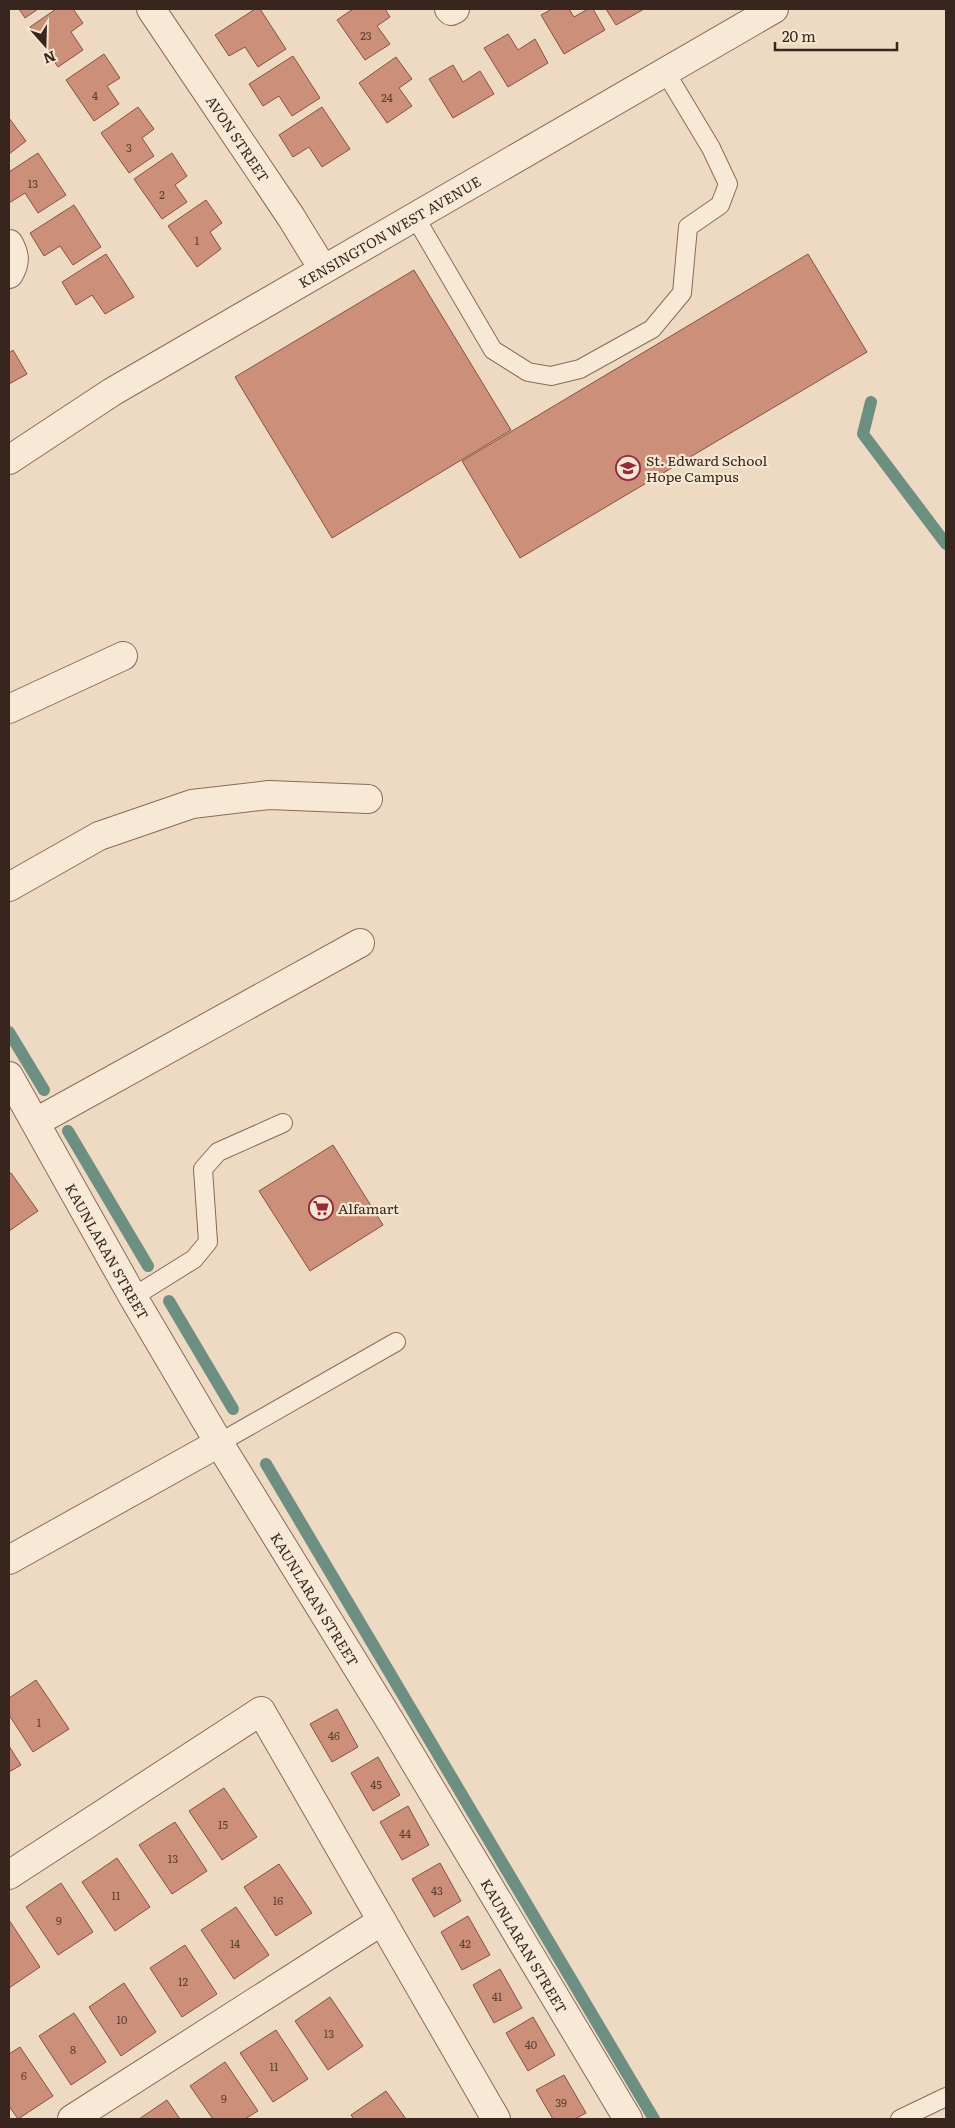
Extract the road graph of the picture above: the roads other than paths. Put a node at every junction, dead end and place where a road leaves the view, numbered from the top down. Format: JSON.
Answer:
{"nodes":[{"id":1,"x":151,"y":9,"type":"edge"},
{"id":2,"x":774,"y":9,"type":"edge"},
{"id":3,"x":666,"y":73,"type":"junction"},
{"id":4,"x":415,"y":217,"type":"junction"},
{"id":5,"x":9,"y":244,"type":"edge"},
{"id":6,"x":324,"y":269,"type":"junction"},
{"id":7,"x":9,"y":274,"type":"edge"},
{"id":8,"x":9,"y":460,"type":"edge"},
{"id":9,"x":123,"y":656,"type":"dead end"},
{"id":10,"x":9,"y":709,"type":"edge"},
{"id":11,"x":368,"y":799,"type":"dead end"},
{"id":12,"x":9,"y":887,"type":"edge"},
{"id":13,"x":360,"y":943,"type":"dead end"},
{"id":14,"x":9,"y":1076,"type":"edge"},
{"id":15,"x":36,"y":1122,"type":"junction"},
{"id":16,"x":282,"y":1123,"type":"dead end"},
{"id":17,"x":133,"y":1297,"type":"junction"},
{"id":18,"x":396,"y":1342,"type":"dead end"},
{"id":19,"x":219,"y":1443,"type":"junction"},
{"id":20,"x":9,"y":1560,"type":"edge"},
{"id":21,"x":9,"y":1875,"type":"edge"},
{"id":22,"x":382,"y":1921,"type":"junction"},
{"id":23,"x":946,"y":2096,"type":"edge"},
{"id":24,"x":72,"y":2119,"type":"edge"},
{"id":25,"x":496,"y":2119,"type":"edge"},
{"id":26,"x":628,"y":2119,"type":"edge"},
{"id":27,"x":900,"y":2119,"type":"edge"}],
"edges":[{"from":1,"to":6,"type":"street","name":"AVON STREET"},
{"from":2,"to":3,"type":"street","name":"KENSINGTON WEST AVENUE"},
{"from":3,"to":4,"type":"street","name":"KENSINGTON WEST AVENUE"},
{"from":3,"to":4,"type":"lane"},
{"from":4,"to":6,"type":"street","name":"KENSINGTON WEST AVENUE"},
{"from":5,"to":7,"type":"street"},
{"from":6,"to":8,"type":"street","name":"KENSINGTON WEST AVENUE"},
{"from":9,"to":10,"type":"street"},
{"from":11,"to":12,"type":"street"},
{"from":13,"to":15,"type":"street"},
{"from":14,"to":15,"type":"street","name":"KAUNLARAN STREET"},
{"from":15,"to":17,"type":"street","name":"KAUNLARAN STREET"},
{"from":16,"to":17,"type":"lane"},
{"from":17,"to":19,"type":"street","name":"KAUNLARAN STREET"},
{"from":18,"to":19,"type":"lane"},
{"from":19,"to":20,"type":"street"},
{"from":19,"to":26,"type":"street","name":"KAUNLARAN STREET"},
{"from":21,"to":22,"type":"street"},
{"from":22,"to":24,"type":"street"},
{"from":22,"to":25,"type":"street"},
{"from":23,"to":27,"type":"lane"}]}
